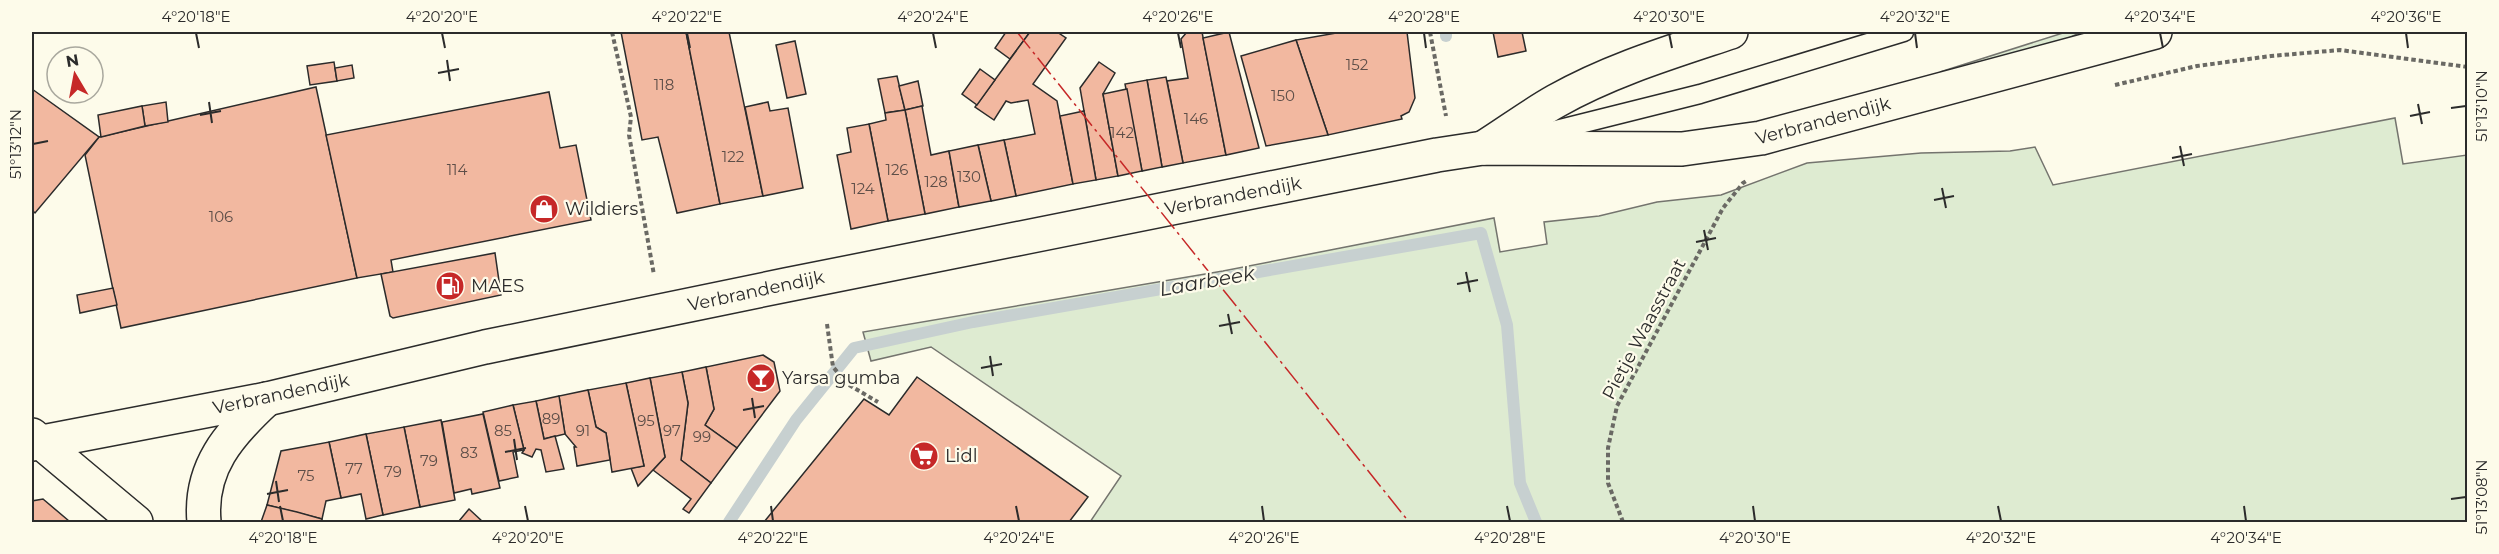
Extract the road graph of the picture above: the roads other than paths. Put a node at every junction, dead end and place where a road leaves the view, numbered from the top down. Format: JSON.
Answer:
{"nodes":[{"id":1,"x":1731,"y":32,"type":"edge"},
{"id":2,"x":1904,"y":32,"type":"edge"},
{"id":3,"x":2155,"y":32,"type":"edge"},
{"id":4,"x":1483,"y":148,"type":"junction"},
{"id":5,"x":267,"y":399,"type":"junction"},
{"id":6,"x":34,"y":441,"type":"edge"},
{"id":7,"x":136,"y":522,"type":"edge"},
{"id":8,"x":204,"y":522,"type":"edge"}],
"edges":[{"from":1,"to":4,"type":"main road","name":"Verbrandendijk"},
{"from":2,"to":4,"type":"lane"},
{"from":3,"to":4,"type":"main road","name":"Verbrandendijk"},
{"from":4,"to":5,"type":"main road","name":"Verbrandendijk"},
{"from":5,"to":6,"type":"main road","name":"Verbrandendijk"},
{"from":5,"to":8,"type":"main road"},
{"from":6,"to":7,"type":"main road"}]}
